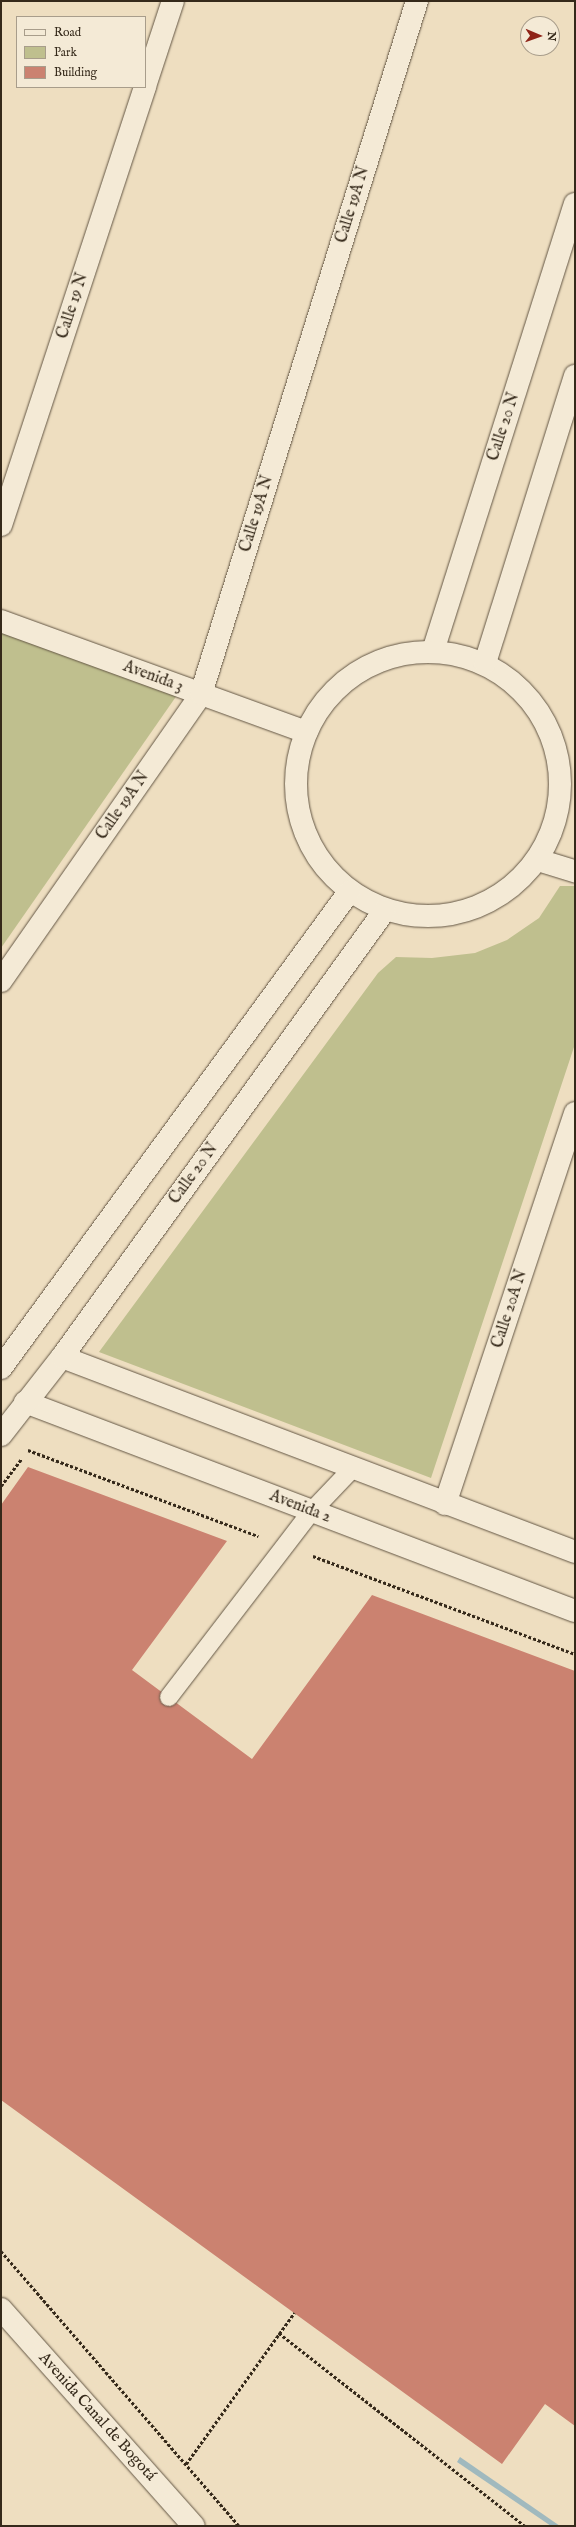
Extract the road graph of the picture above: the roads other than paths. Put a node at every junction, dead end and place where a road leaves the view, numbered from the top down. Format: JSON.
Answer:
{"nodes":[{"id":1,"x":173,"y":1,"type":"edge"},
{"id":2,"x":416,"y":1,"type":"edge"},
{"id":3,"x":146,"y":83,"type":"edge"},
{"id":4,"x":144,"y":88,"type":"edge"},
{"id":5,"x":575,"y":204,"type":"edge"},
{"id":6,"x":575,"y":376,"type":"edge"},
{"id":7,"x":1,"y":525,"type":"edge"},
{"id":8,"x":1,"y":622,"type":"edge"},
{"id":9,"x":433,"y":651,"type":"junction"},
{"id":10,"x":485,"y":663,"type":"junction"},
{"id":11,"x":201,"y":694,"type":"junction"},
{"id":12,"x":306,"y":732,"type":"junction"},
{"id":13,"x":567,"y":815,"type":"edge"},
{"id":14,"x":538,"y":860,"type":"junction"},
{"id":15,"x":575,"y":871,"type":"edge"},
{"id":16,"x":349,"y":892,"type":"junction"},
{"id":17,"x":385,"y":910,"type":"junction"},
{"id":18,"x":1,"y":981,"type":"edge"},
{"id":19,"x":575,"y":1113,"type":"edge"},
{"id":20,"x":62,"y":1357,"type":"junction"},
{"id":21,"x":1,"y":1368,"type":"edge"},
{"id":22,"x":26,"y":1402,"type":"junction"},
{"id":23,"x":1,"y":1435,"type":"edge"},
{"id":24,"x":352,"y":1469,"type":"junction"},
{"id":25,"x":444,"y":1504,"type":"junction"},
{"id":26,"x":311,"y":1512,"type":"junction"},
{"id":27,"x":575,"y":1552,"type":"edge"},
{"id":28,"x":575,"y":1611,"type":"edge"},
{"id":29,"x":168,"y":1697,"type":"dead end"},
{"id":30,"x":1,"y":2309,"type":"edge"},
{"id":31,"x":194,"y":2526,"type":"edge"}],
"edges":[{"from":1,"to":3,"type":"street","name":"Calle 19 N"},
{"from":2,"to":11,"type":"street","name":"Calle 19A N"},
{"from":4,"to":7,"type":"street","name":"Calle 19 N"},
{"from":5,"to":9,"type":"street","name":"Calle 20 N"},
{"from":6,"to":10,"type":"street"},
{"from":8,"to":11,"type":"street","name":"Avenida 3"},
{"from":9,"to":10,"type":"street"},
{"from":9,"to":12,"type":"street"},
{"from":10,"to":13,"type":"street"},
{"from":11,"to":12,"type":"street","name":"Avenida 3"},
{"from":11,"to":18,"type":"street","name":"Calle 19A N"},
{"from":12,"to":16,"type":"street"},
{"from":13,"to":14,"type":"street"},
{"from":14,"to":15,"type":"street"},
{"from":14,"to":17,"type":"street"},
{"from":16,"to":17,"type":"street"},
{"from":16,"to":21,"type":"street"},
{"from":17,"to":20,"type":"street","name":"Calle 20 N"},
{"from":19,"to":25,"type":"street","name":"Calle 20A N"},
{"from":20,"to":22,"type":"street","name":"Calle 20 N"},
{"from":20,"to":24,"type":"street"},
{"from":22,"to":23,"type":"street","name":"Calle 20 N"},
{"from":22,"to":26,"type":"street","name":"Avenida 2"},
{"from":24,"to":25,"type":"street"},
{"from":24,"to":26,"type":"lane"},
{"from":25,"to":27,"type":"street"},
{"from":26,"to":28,"type":"street","name":"Avenida 2"},
{"from":26,"to":29,"type":"lane"},
{"from":30,"to":31,"type":"street","name":"Avenida Canal de Bogotá"}]}
